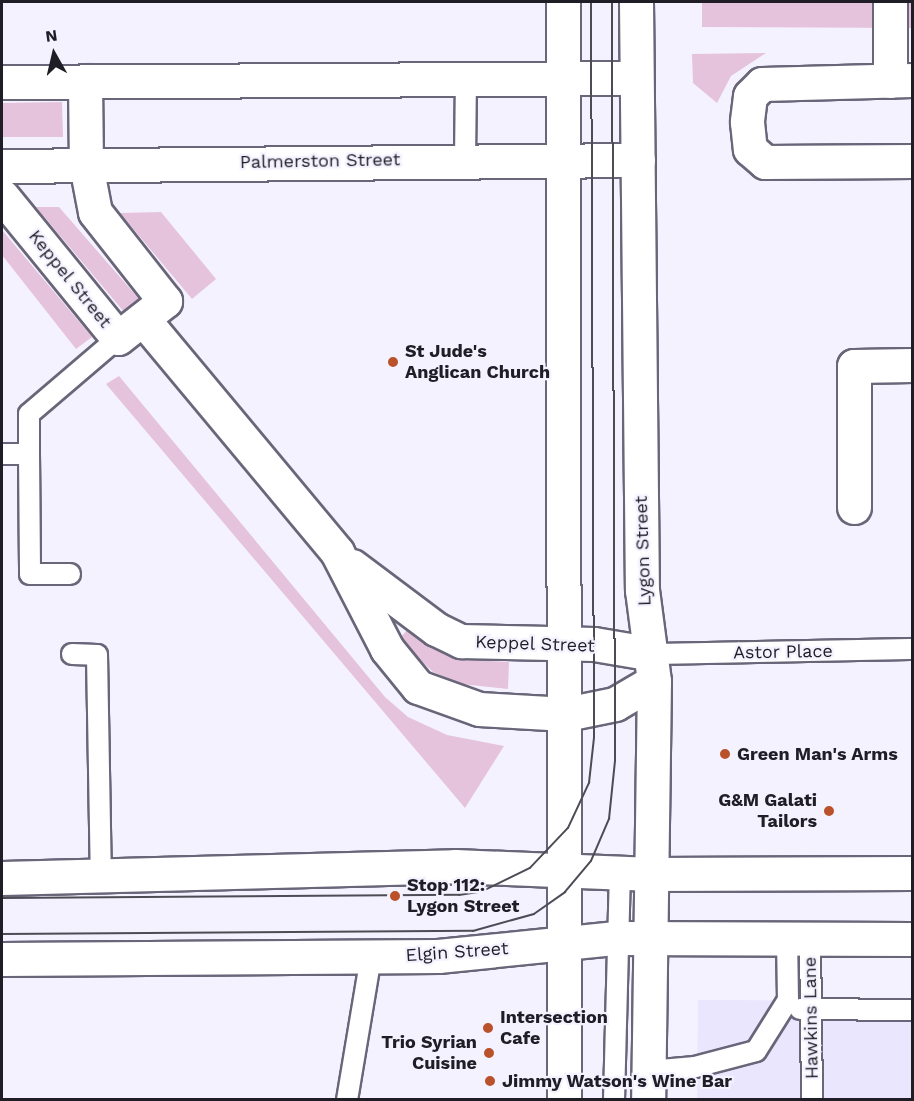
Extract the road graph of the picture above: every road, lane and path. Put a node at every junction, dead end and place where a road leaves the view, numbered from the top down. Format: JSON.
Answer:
{"nodes":[{"id":1,"x":563,"y":2,"type":"edge"},
{"id":2,"x":636,"y":2,"type":"edge"},
{"id":3,"x":890,"y":2,"type":"edge"},
{"id":4,"x":564,"y":78,"type":"junction"},
{"id":5,"x":636,"y":78,"type":"junction"},
{"id":6,"x":466,"y":79,"type":"junction"},
{"id":7,"x":85,"y":81,"type":"junction"},
{"id":8,"x":901,"y":81,"type":"edge"},
{"id":9,"x":2,"y":82,"type":"edge"},
{"id":10,"x":465,"y":159,"type":"junction"},
{"id":11,"x":563,"y":160,"type":"junction"},
{"id":12,"x":638,"y":160,"type":"junction"},
{"id":13,"x":912,"y":161,"type":"edge"},
{"id":14,"x":86,"y":165,"type":"junction"},
{"id":15,"x":2,"y":166,"type":"edge"},
{"id":16,"x":2,"y":195,"type":"edge"},
{"id":17,"x":131,"y":328,"type":"junction"},
{"id":18,"x":912,"y":365,"type":"edge"},
{"id":19,"x":2,"y":454,"type":"edge"},
{"id":20,"x":29,"y":454,"type":"junction"},
{"id":21,"x":854,"y":507,"type":"dead end"},
{"id":22,"x":337,"y":552,"type":"junction"},
{"id":23,"x":70,"y":574,"type":"dead end"},
{"id":24,"x":566,"y":644,"type":"junction"},
{"id":25,"x":912,"y":649,"type":"edge"},
{"id":26,"x":72,"y":654,"type":"dead end"},
{"id":27,"x":654,"y":667,"type":"junction"},
{"id":28,"x":566,"y":714,"type":"junction"},
{"id":29,"x":565,"y":870,"type":"junction"},
{"id":30,"x":912,"y":873,"type":"edge"},
{"id":31,"x":636,"y":874,"type":"junction"},
{"id":32,"x":101,"y":875,"type":"junction"},
{"id":33,"x":2,"y":878,"type":"edge"},
{"id":34,"x":798,"y":937,"type":"junction"},
{"id":35,"x":616,"y":938,"type":"junction"},
{"id":36,"x":649,"y":938,"type":"junction"},
{"id":37,"x":912,"y":939,"type":"edge"},
{"id":38,"x":564,"y":942,"type":"junction"},
{"id":39,"x":371,"y":957,"type":"junction"},
{"id":40,"x":2,"y":959,"type":"edge"},
{"id":41,"x":785,"y":1004,"type":"junction"},
{"id":42,"x":811,"y":1009,"type":"junction"},
{"id":43,"x":912,"y":1010,"type":"edge"},
{"id":44,"x":649,"y":1085,"type":"edge"},
{"id":45,"x":347,"y":1100,"type":"edge"},
{"id":46,"x":564,"y":1100,"type":"edge"},
{"id":47,"x":614,"y":1100,"type":"edge"},
{"id":48,"x":812,"y":1100,"type":"edge"}],
"edges":[{"from":1,"to":4,"type":"street"},
{"from":2,"to":5,"type":"street","name":"Lygon Street"},
{"from":3,"to":8,"type":"street"},
{"from":4,"to":5,"type":"street"},
{"from":4,"to":6,"type":"street"},
{"from":4,"to":11,"type":"street"},
{"from":5,"to":12,"type":"street","name":"Lygon Street"},
{"from":6,"to":7,"type":"street"},
{"from":6,"to":10,"type":"lane"},
{"from":7,"to":9,"type":"street"},
{"from":7,"to":14,"type":"street"},
{"from":8,"to":13,"type":"street"},
{"from":10,"to":11,"type":"street","name":"Palmerston Street"},
{"from":10,"to":14,"type":"street","name":"Palmerston Street"},
{"from":11,"to":12,"type":"street","name":"Palmerston Street"},
{"from":11,"to":24,"type":"street"},
{"from":12,"to":27,"type":"street","name":"Lygon Street"},
{"from":14,"to":15,"type":"street","name":"Palmerston Street"},
{"from":14,"to":17,"type":"street","name":"Keppel Street"},
{"from":16,"to":17,"type":"street","name":"Keppel Street"},
{"from":17,"to":20,"type":"lane"},
{"from":17,"to":22,"type":"street","name":"Keppel Street"},
{"from":18,"to":21,"type":"street"},
{"from":19,"to":20,"type":"lane"},
{"from":20,"to":23,"type":"lane"},
{"from":22,"to":24,"type":"street","name":"Keppel Street"},
{"from":22,"to":28,"type":"street","name":"Keppel Street"},
{"from":24,"to":27,"type":"street","name":"Keppel Street"},
{"from":24,"to":28,"type":"street"},
{"from":25,"to":27,"type":"lane","name":"Astor Place"},
{"from":26,"to":32,"type":"lane"},
{"from":27,"to":28,"type":"street","name":"Keppel Street"},
{"from":27,"to":31,"type":"street","name":"Lygon Street"},
{"from":28,"to":29,"type":"street"},
{"from":29,"to":31,"type":"street"},
{"from":29,"to":32,"type":"street"},
{"from":29,"to":38,"type":"street"},
{"from":30,"to":31,"type":"street"},
{"from":31,"to":35,"type":"lane"},
{"from":31,"to":36,"type":"street","name":"Lygon Street"},
{"from":32,"to":33,"type":"street"},
{"from":34,"to":36,"type":"street","name":"Elgin Street"},
{"from":34,"to":37,"type":"street","name":"Elgin Street"},
{"from":34,"to":41,"type":"lane"},
{"from":34,"to":42,"type":"lane","name":"Hawkins Lane"},
{"from":35,"to":36,"type":"street","name":"Elgin Street"},
{"from":35,"to":38,"type":"street","name":"Elgin Street"},
{"from":35,"to":47,"type":"lane"},
{"from":36,"to":44,"type":"street","name":"Lygon Street"},
{"from":38,"to":39,"type":"street","name":"Elgin Street"},
{"from":38,"to":46,"type":"street"},
{"from":39,"to":40,"type":"street","name":"Elgin Street"},
{"from":39,"to":45,"type":"lane"},
{"from":41,"to":42,"type":"lane"},
{"from":41,"to":44,"type":"lane"},
{"from":42,"to":43,"type":"lane"},
{"from":42,"to":48,"type":"lane","name":"Hawkins Lane"}]}
